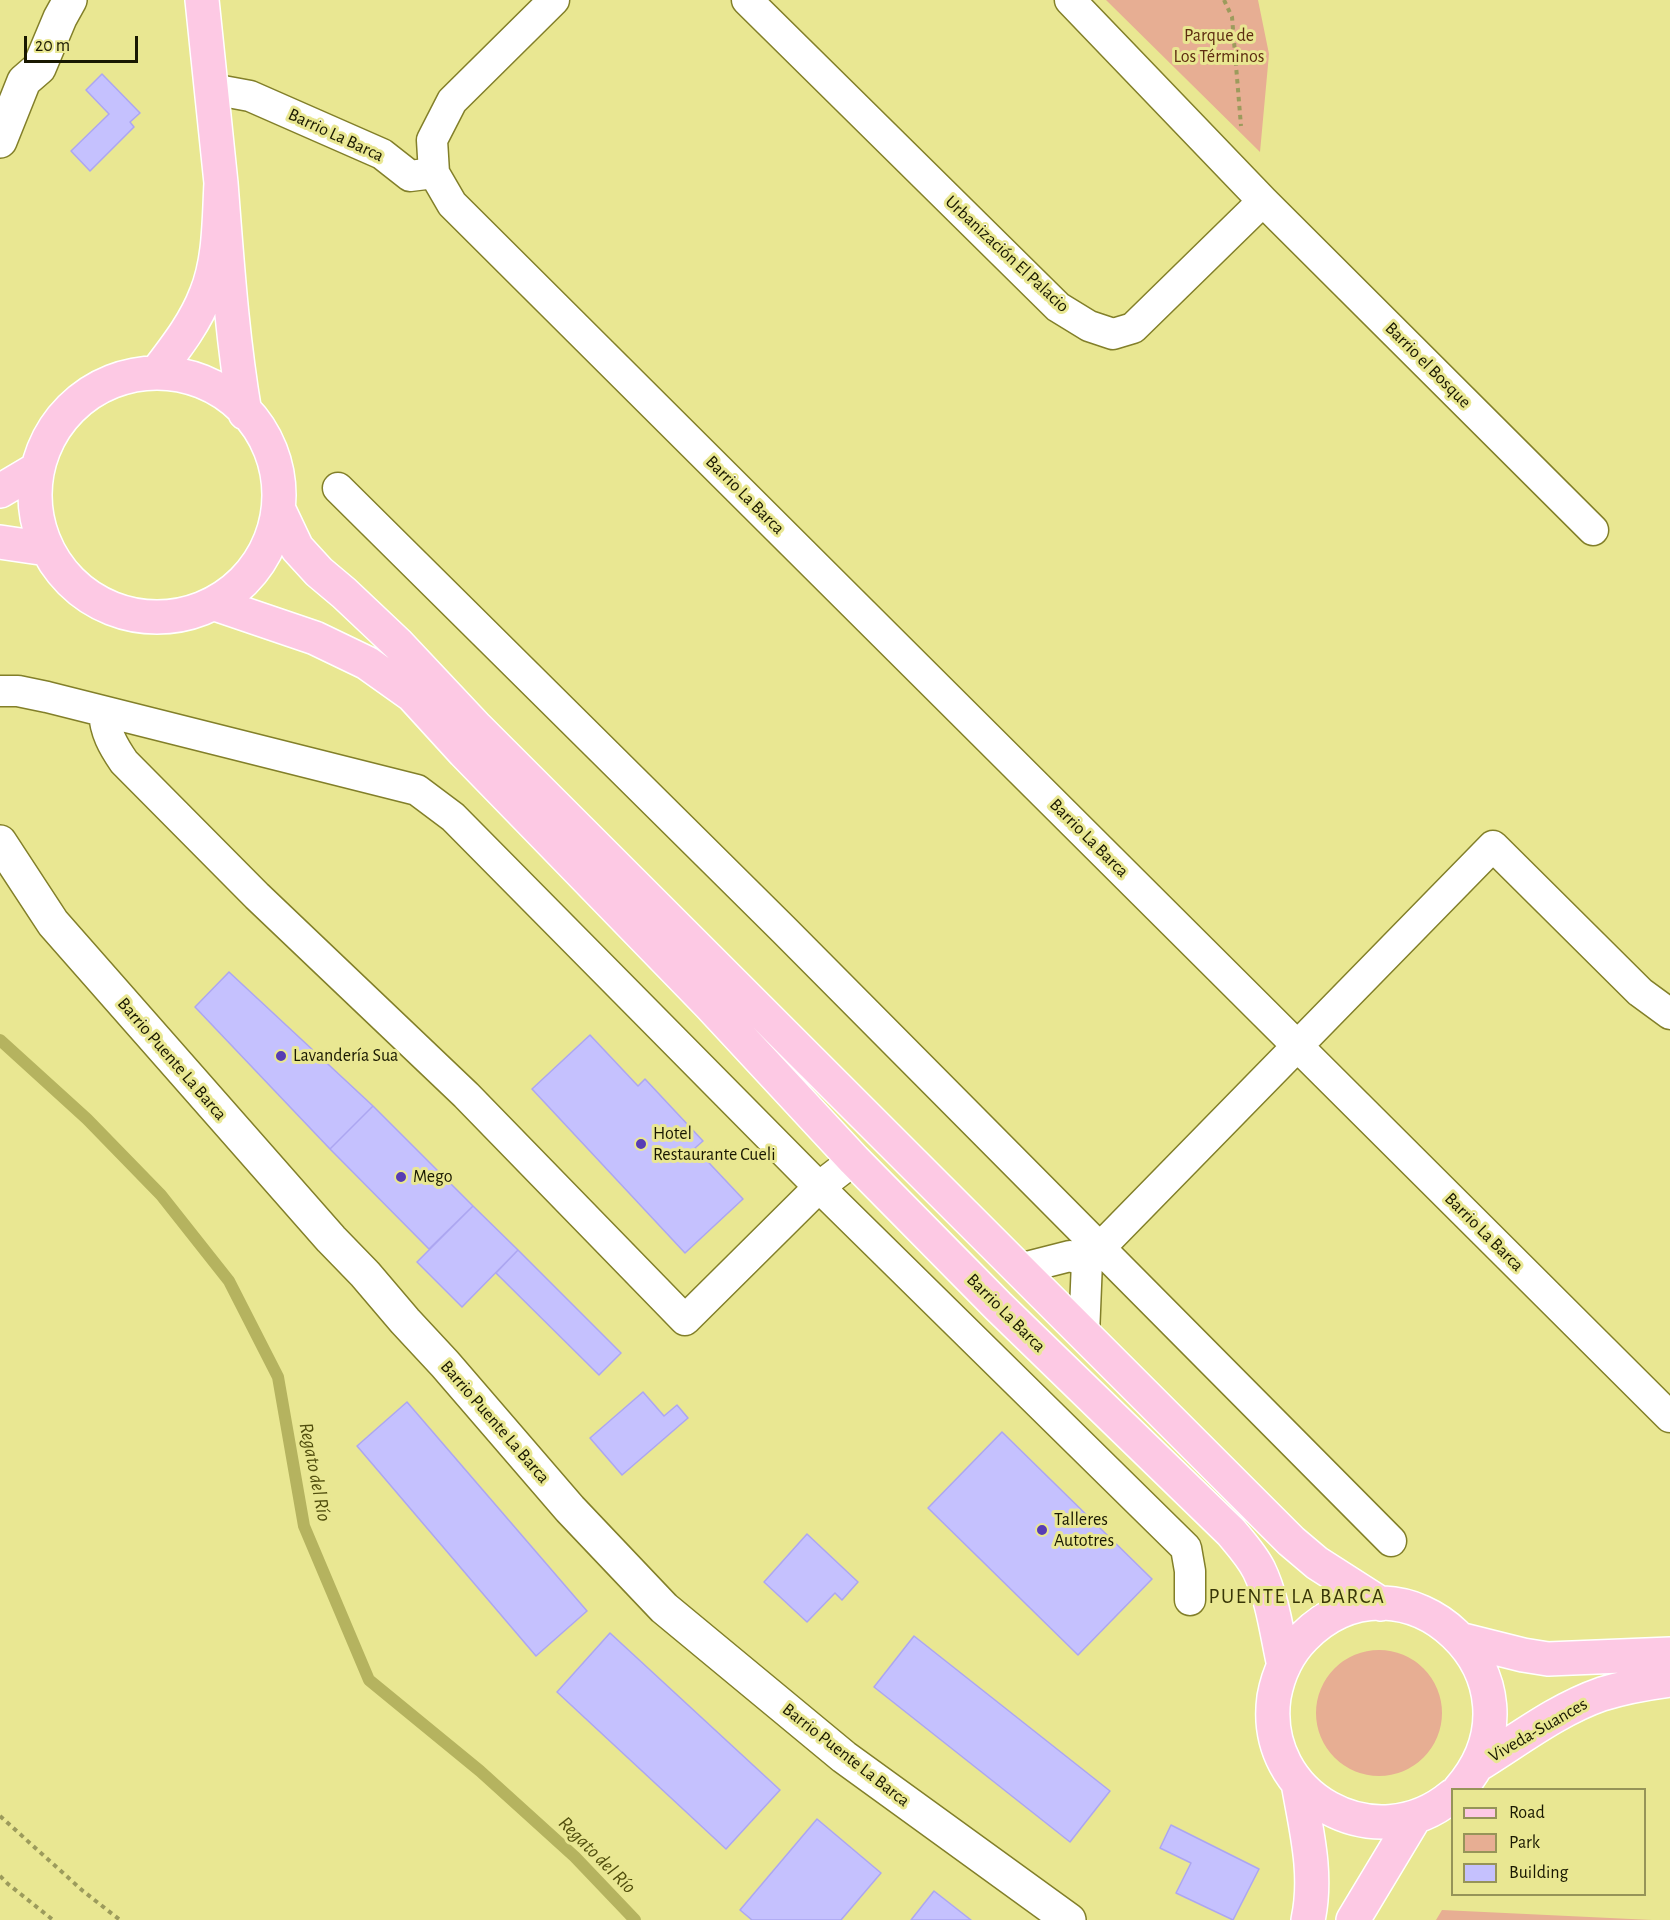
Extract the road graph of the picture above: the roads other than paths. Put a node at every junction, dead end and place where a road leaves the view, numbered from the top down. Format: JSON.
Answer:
{"nodes":[{"id":1,"x":47,"y":0,"type":"edge"},
{"id":2,"x":70,"y":0,"type":"edge"},
{"id":3,"x":554,"y":0,"type":"edge"},
{"id":4,"x":747,"y":0,"type":"edge"},
{"id":5,"x":1071,"y":0,"type":"edge"},
{"id":6,"x":205,"y":6,"type":"edge"},
{"id":7,"x":24,"y":81,"type":"junction"},
{"id":8,"x":212,"y":89,"type":"junction"},
{"id":9,"x":0,"y":141,"type":"edge"},
{"id":10,"x":434,"y":173,"type":"junction"},
{"id":11,"x":221,"y":183,"type":"junction"},
{"id":12,"x":1263,"y":201,"type":"junction"},
{"id":13,"x":157,"y":372,"type":"junction"},
{"id":14,"x":245,"y":412,"type":"junction"},
{"id":15,"x":37,"y":469,"type":"junction"},
{"id":16,"x":338,"y":488,"type":"dead end"},
{"id":17,"x":0,"y":491,"type":"edge"},
{"id":18,"x":279,"y":510,"type":"junction"},
{"id":19,"x":1593,"y":530,"type":"dead end"},
{"id":20,"x":1,"y":542,"type":"edge"},
{"id":21,"x":47,"y":549,"type":"junction"},
{"id":22,"x":215,"y":604,"type":"junction"},
{"id":23,"x":0,"y":691,"type":"edge"},
{"id":24,"x":104,"y":712,"type":"junction"},
{"id":25,"x":0,"y":842,"type":"edge"},
{"id":26,"x":1670,"y":1014,"type":"edge"},
{"id":27,"x":1298,"y":1046,"type":"junction"},
{"id":28,"x":854,"y":1160,"type":"junction"},
{"id":29,"x":819,"y":1187,"type":"junction"},
{"id":30,"x":1093,"y":1254,"type":"junction"},
{"id":31,"x":1053,"y":1260,"type":"junction"},
{"id":32,"x":1019,"y":1269,"type":"junction"},
{"id":33,"x":1042,"y":1293,"type":"junction"},
{"id":34,"x":1084,"y":1335,"type":"junction"},
{"id":35,"x":1670,"y":1418,"type":"edge"},
{"id":36,"x":1169,"y":1473,"type":"junction"},
{"id":37,"x":1391,"y":1541,"type":"dead end"},
{"id":38,"x":1190,"y":1600,"type":"dead end"},
{"id":39,"x":1381,"y":1604,"type":"junction"},
{"id":40,"x":1463,"y":1640,"type":"junction"},
{"id":41,"x":1670,"y":1654,"type":"edge"},
{"id":42,"x":1284,"y":1666,"type":"junction"},
{"id":43,"x":1670,"y":1680,"type":"edge"},
{"id":44,"x":1468,"y":1778,"type":"edge"},
{"id":45,"x":1298,"y":1783,"type":"junction"},
{"id":46,"x":1451,"y":1797,"type":"edge"},
{"id":47,"x":1415,"y":1817,"type":"junction"},
{"id":48,"x":1069,"y":1920,"type":"edge"},
{"id":49,"x":1308,"y":1920,"type":"edge"},
{"id":50,"x":1353,"y":1920,"type":"edge"}],
"edges":[{"from":1,"to":7,"type":"street"},
{"from":2,"to":7,"type":"street"},
{"from":3,"to":10,"type":"street"},
{"from":4,"to":12,"type":"street","name":"Urbanización El Palacio"},
{"from":5,"to":12,"type":"street"},
{"from":6,"to":8,"type":"main road"},
{"from":7,"to":9,"type":"street"},
{"from":8,"to":10,"type":"street","name":"Barrio La Barca"},
{"from":8,"to":11,"type":"main road"},
{"from":10,"to":27,"type":"street","name":"Barrio La Barca"},
{"from":11,"to":13,"type":"main road"},
{"from":11,"to":14,"type":"main road"},
{"from":12,"to":19,"type":"street","name":"Barrio el Bosque"},
{"from":13,"to":14,"type":"main road"},
{"from":13,"to":15,"type":"main road"},
{"from":14,"to":18,"type":"main road"},
{"from":15,"to":17,"type":"main road"},
{"from":15,"to":21,"type":"main road"},
{"from":16,"to":30,"type":"street"},
{"from":18,"to":22,"type":"main road"},
{"from":18,"to":32,"type":"main road"},
{"from":20,"to":21,"type":"main road"},
{"from":21,"to":22,"type":"main road"},
{"from":22,"to":28,"type":"main road","name":"Barrio La Barca"},
{"from":23,"to":24,"type":"street"},
{"from":24,"to":29,"type":"street"},
{"from":24,"to":29,"type":"street"},
{"from":25,"to":48,"type":"street","name":"Barrio Puente La Barca"},
{"from":26,"to":27,"type":"street"},
{"from":27,"to":30,"type":"street"},
{"from":27,"to":35,"type":"street","name":"Barrio La Barca"},
{"from":28,"to":29,"type":"street"},
{"from":28,"to":32,"type":"main road"},
{"from":28,"to":36,"type":"main road","name":"Barrio La Barca"},
{"from":29,"to":38,"type":"street"},
{"from":30,"to":31,"type":"street"},
{"from":30,"to":34,"type":"street"},
{"from":30,"to":37,"type":"street"},
{"from":31,"to":32,"type":"street"},
{"from":31,"to":33,"type":"street"},
{"from":32,"to":33,"type":"main road"},
{"from":33,"to":34,"type":"main road"},
{"from":33,"to":36,"type":"main road"},
{"from":34,"to":39,"type":"main road"},
{"from":36,"to":42,"type":"main road","name":"Barrio La Barca"},
{"from":39,"to":40,"type":"main road"},
{"from":39,"to":42,"type":"main road"},
{"from":40,"to":41,"type":"main road"},
{"from":40,"to":44,"type":"main road"},
{"from":42,"to":45,"type":"main road"},
{"from":43,"to":44,"type":"main road","name":"Viveda-Suances"},
{"from":45,"to":47,"type":"main road"},
{"from":45,"to":49,"type":"main road"},
{"from":46,"to":47,"type":"main road"},
{"from":47,"to":50,"type":"main road"}]}
